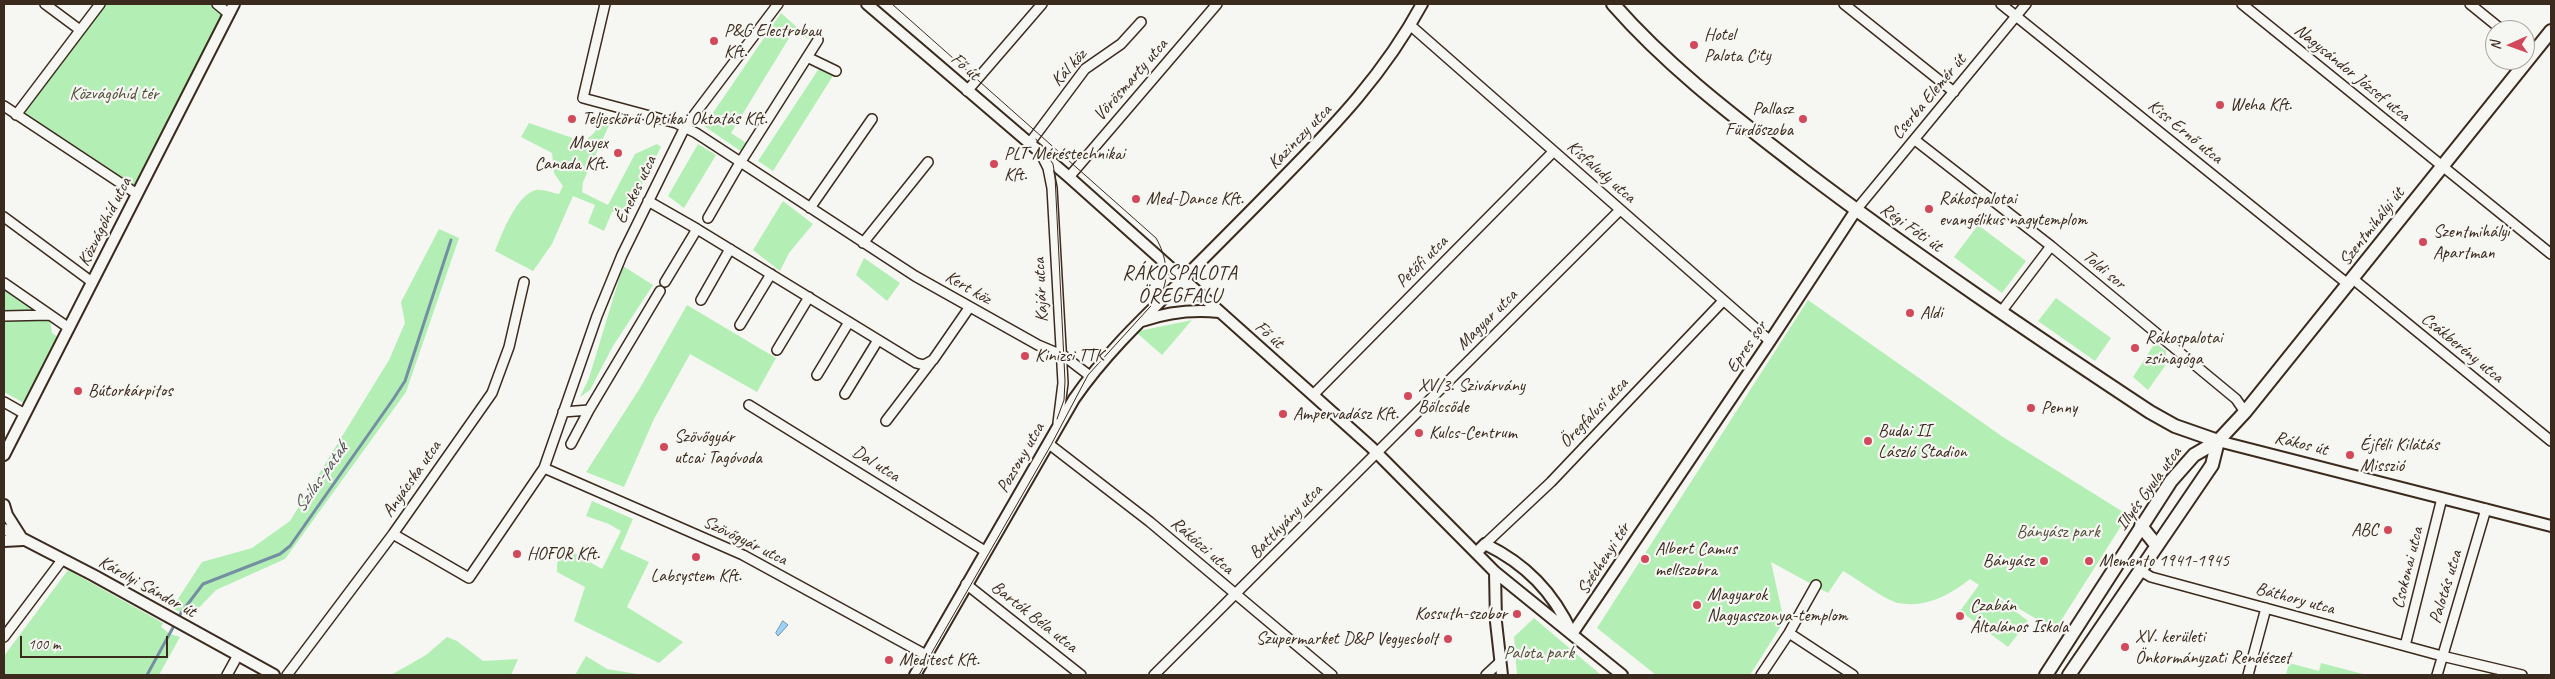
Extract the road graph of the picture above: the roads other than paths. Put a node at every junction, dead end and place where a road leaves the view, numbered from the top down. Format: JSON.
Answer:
{"nodes":[{"id":1,"x":45,"y":4,"type":"edge"},
{"id":2,"x":100,"y":4,"type":"edge"},
{"id":3,"x":217,"y":4,"type":"edge"},
{"id":4,"x":234,"y":4,"type":"edge"},
{"id":5,"x":605,"y":4,"type":"edge"},
{"id":6,"x":778,"y":4,"type":"edge"},
{"id":7,"x":867,"y":4,"type":"edge"},
{"id":8,"x":1042,"y":4,"type":"edge"},
{"id":9,"x":1217,"y":4,"type":"edge"},
{"id":10,"x":1422,"y":4,"type":"edge"},
{"id":11,"x":1613,"y":4,"type":"edge"},
{"id":12,"x":1844,"y":4,"type":"edge"},
{"id":13,"x":2001,"y":4,"type":"edge"},
{"id":14,"x":2026,"y":4,"type":"edge"},
{"id":15,"x":2242,"y":4,"type":"edge"},
{"id":16,"x":2470,"y":4,"type":"edge"},
{"id":17,"x":229,"y":14,"type":"junction"},
{"id":18,"x":2016,"y":16,"type":"junction"},
{"id":19,"x":2490,"y":20,"type":"edge"},
{"id":20,"x":1141,"y":22,"type":"dead end"},
{"id":21,"x":1410,"y":25,"type":"junction"},
{"id":22,"x":80,"y":30,"type":"junction"},
{"id":23,"x":2551,"y":32,"type":"edge"},
{"id":24,"x":818,"y":40,"type":"dead end"},
{"id":25,"x":2535,"y":46,"type":"edge"},
{"id":26,"x":807,"y":57,"type":"junction"},
{"id":27,"x":2515,"y":70,"type":"edge"},
{"id":28,"x":836,"y":72,"type":"dead end"},
{"id":29,"x":967,"y":91,"type":"junction"},
{"id":30,"x":1954,"y":92,"type":"junction"},
{"id":31,"x":4,"y":106,"type":"edge"},
{"id":32,"x":16,"y":115,"type":"junction"},
{"id":33,"x":872,"y":119,"type":"dead end"},
{"id":34,"x":685,"y":127,"type":"junction"},
{"id":35,"x":1915,"y":140,"type":"junction"},
{"id":36,"x":1029,"y":144,"type":"junction"},
{"id":37,"x":1040,"y":152,"type":"junction"},
{"id":38,"x":1553,"y":152,"type":"junction"},
{"id":39,"x":741,"y":161,"type":"junction"},
{"id":40,"x":928,"y":162,"type":"dead end"},
{"id":41,"x":2441,"y":167,"type":"junction"},
{"id":42,"x":1069,"y":177,"type":"junction"},
{"id":43,"x":137,"y":194,"type":"junction"},
{"id":44,"x":648,"y":201,"type":"junction"},
{"id":45,"x":810,"y":208,"type":"junction"},
{"id":46,"x":1620,"y":210,"type":"junction"},
{"id":47,"x":1856,"y":210,"type":"junction"},
{"id":48,"x":4,"y":217,"type":"edge"},
{"id":49,"x":708,"y":218,"type":"dead end"},
{"id":50,"x":697,"y":229,"type":"junction"},
{"id":51,"x":863,"y":243,"type":"junction"},
{"id":52,"x":2051,"y":246,"type":"junction"},
{"id":53,"x":730,"y":249,"type":"junction"},
{"id":54,"x":2551,"y":254,"type":"edge"},
{"id":55,"x":771,"y":274,"type":"junction"},
{"id":56,"x":1184,"y":278,"type":"junction"},
{"id":57,"x":92,"y":282,"type":"junction"},
{"id":58,"x":524,"y":282,"type":"dead end"},
{"id":59,"x":665,"y":282,"type":"dead end"},
{"id":60,"x":2351,"y":282,"type":"junction"},
{"id":61,"x":4,"y":284,"type":"edge"},
{"id":62,"x":660,"y":291,"type":"dead end"},
{"id":63,"x":809,"y":297,"type":"junction"},
{"id":64,"x":701,"y":300,"type":"dead end"},
{"id":65,"x":1723,"y":301,"type":"junction"},
{"id":66,"x":969,"y":308,"type":"junction"},
{"id":67,"x":1219,"y":312,"type":"junction"},
{"id":68,"x":2001,"y":312,"type":"junction"},
{"id":69,"x":50,"y":315,"type":"junction"},
{"id":70,"x":4,"y":316,"type":"edge"},
{"id":71,"x":849,"y":322,"type":"junction"},
{"id":72,"x":1138,"y":322,"type":"junction"},
{"id":73,"x":740,"y":325,"type":"dead end"},
{"id":74,"x":69,"y":328,"type":"junction"},
{"id":75,"x":878,"y":340,"type":"junction"},
{"id":76,"x":1770,"y":342,"type":"junction"},
{"id":77,"x":777,"y":350,"type":"dead end"},
{"id":78,"x":1060,"y":355,"type":"junction"},
{"id":79,"x":933,"y":360,"type":"junction"},
{"id":80,"x":817,"y":375,"type":"dead end"},
{"id":81,"x":1090,"y":376,"type":"junction"},
{"id":82,"x":845,"y":394,"type":"dead end"},
{"id":83,"x":1313,"y":395,"type":"junction"},
{"id":84,"x":4,"y":402,"type":"edge"},
{"id":85,"x":749,"y":405,"type":"dead end"},
{"id":86,"x":588,"y":410,"type":"junction"},
{"id":87,"x":563,"y":412,"type":"junction"},
{"id":88,"x":2245,"y":412,"type":"junction"},
{"id":89,"x":25,"y":414,"type":"junction"},
{"id":90,"x":886,"y":421,"type":"dead end"},
{"id":91,"x":1057,"y":428,"type":"junction"},
{"id":92,"x":2218,"y":441,"type":"junction"},
{"id":93,"x":2551,"y":441,"type":"edge"},
{"id":94,"x":571,"y":444,"type":"dead end"},
{"id":95,"x":1048,"y":444,"type":"junction"},
{"id":96,"x":1376,"y":453,"type":"junction"},
{"id":97,"x":4,"y":455,"type":"edge"},
{"id":98,"x":544,"y":468,"type":"junction"},
{"id":99,"x":2442,"y":498,"type":"junction"},
{"id":100,"x":1662,"y":500,"type":"joint"},
{"id":101,"x":4,"y":505,"type":"edge"},
{"id":102,"x":2486,"y":509,"type":"junction"},
{"id":103,"x":2141,"y":526,"type":"junction"},
{"id":104,"x":2551,"y":526,"type":"edge"},
{"id":105,"x":4,"y":529,"type":"edge"},
{"id":106,"x":393,"y":534,"type":"junction"},
{"id":107,"x":23,"y":540,"type":"junction"},
{"id":108,"x":4,"y":541,"type":"edge"},
{"id":109,"x":1485,"y":544,"type":"junction"},
{"id":110,"x":2157,"y":546,"type":"junction"},
{"id":111,"x":985,"y":551,"type":"junction"},
{"id":112,"x":1477,"y":552,"type":"junction"},
{"id":113,"x":62,"y":560,"type":"junction"},
{"id":114,"x":2141,"y":570,"type":"junction"},
{"id":115,"x":1495,"y":572,"type":"junction"},
{"id":116,"x":966,"y":584,"type":"junction"},
{"id":117,"x":1816,"y":585,"type":"dead end"},
{"id":118,"x":1236,"y":596,"type":"junction"},
{"id":119,"x":2266,"y":608,"type":"junction"},
{"id":120,"x":1789,"y":633,"type":"junction"},
{"id":121,"x":1572,"y":634,"type":"junction"},
{"id":122,"x":4,"y":637,"type":"edge"},
{"id":123,"x":2405,"y":646,"type":"junction"},
{"id":124,"x":926,"y":655,"type":"junction"},
{"id":125,"x":238,"y":656,"type":"junction"},
{"id":126,"x":2442,"y":656,"type":"junction"},
{"id":127,"x":1500,"y":662,"type":"junction"},
{"id":128,"x":227,"y":675,"type":"edge"},
{"id":129,"x":274,"y":675,"type":"edge"},
{"id":130,"x":287,"y":675,"type":"edge"},
{"id":131,"x":915,"y":675,"type":"edge"},
{"id":132,"x":1081,"y":675,"type":"edge"},
{"id":133,"x":1154,"y":675,"type":"edge"},
{"id":134,"x":1332,"y":675,"type":"edge"},
{"id":135,"x":1486,"y":675,"type":"edge"},
{"id":136,"x":1502,"y":675,"type":"edge"},
{"id":137,"x":1622,"y":675,"type":"edge"},
{"id":138,"x":1760,"y":675,"type":"edge"},
{"id":139,"x":1853,"y":675,"type":"edge"},
{"id":140,"x":2046,"y":675,"type":"edge"},
{"id":141,"x":2069,"y":675,"type":"edge"},
{"id":142,"x":2248,"y":675,"type":"edge"},
{"id":143,"x":2437,"y":675,"type":"edge"},
{"id":144,"x":2522,"y":675,"type":"edge"}],
"edges":[{"from":1,"to":22,"type":"street"},
{"from":2,"to":22,"type":"street"},
{"from":3,"to":17,"type":"street"},
{"from":4,"to":17,"type":"street","name":"Közvágóhíd utca"},
{"from":5,"to":34,"type":"street","name":"Kert köz"},
{"from":6,"to":34,"type":"street","name":"Énekes utca"},
{"from":7,"to":29,"type":"street","name":"Fő út"},
{"from":8,"to":29,"type":"street"},
{"from":9,"to":42,"type":"street","name":"Vörösmarty utca"},
{"from":10,"to":21,"type":"street","name":"Kazinczy utca"},
{"from":11,"to":47,"type":"main road","name":"Régi Fóti út"},
{"from":12,"to":30,"type":"street"},
{"from":13,"to":18,"type":"street","name":"Kiss Ernő utca"},
{"from":14,"to":18,"type":"street","name":"Cserba Elemér út"},
{"from":15,"to":41,"type":"street","name":"Nagysándor József utca"},
{"from":16,"to":19,"type":"street"},
{"from":17,"to":43,"type":"street","name":"Közvágóhíd utca"},
{"from":18,"to":30,"type":"street","name":"Cserba Elemér út"},
{"from":18,"to":60,"type":"street","name":"Kiss Ernő utca"},
{"from":20,"to":36,"type":"street","name":"Kál köz"},
{"from":21,"to":38,"type":"street","name":"Kisfaludy utca"},
{"from":21,"to":56,"type":"street","name":"Kazinczy utca"},
{"from":22,"to":32,"type":"street"},
{"from":23,"to":25,"type":"main road","name":"Szentmihályi út"},
{"from":24,"to":26,"type":"street"},
{"from":26,"to":28,"type":"street"},
{"from":26,"to":39,"type":"street"},
{"from":27,"to":41,"type":"main road","name":"Szentmihályi út"},
{"from":29,"to":36,"type":"street","name":"Fő út"},
{"from":30,"to":35,"type":"street","name":"Cserba Elemér út"},
{"from":31,"to":32,"type":"street"},
{"from":32,"to":43,"type":"street"},
{"from":33,"to":45,"type":"street"},
{"from":34,"to":39,"type":"street","name":"Kert köz"},
{"from":34,"to":44,"type":"street","name":"Énekes utca"},
{"from":35,"to":47,"type":"street","name":"Cserba Elemér út"},
{"from":35,"to":52,"type":"street","name":"Toldi sor"},
{"from":36,"to":37,"type":"street","name":"Fő út"},
{"from":37,"to":42,"type":"street","name":"Fő út"},
{"from":37,"to":78,"type":"street","name":"Kajár utca"},
{"from":38,"to":46,"type":"street","name":"Kisfaludy utca"},
{"from":38,"to":83,"type":"street","name":"Petőfi utca"},
{"from":39,"to":45,"type":"street","name":"Kert köz"},
{"from":39,"to":49,"type":"street"},
{"from":40,"to":51,"type":"street"},
{"from":41,"to":54,"type":"street","name":"Nagysándor József utca"},
{"from":41,"to":60,"type":"main road","name":"Szentmihályi út"},
{"from":42,"to":56,"type":"street","name":"Fő út"},
{"from":43,"to":57,"type":"street","name":"Közvágóhíd utca"},
{"from":44,"to":50,"type":"street"},
{"from":44,"to":87,"type":"street","name":"Énekes utca"},
{"from":45,"to":51,"type":"street","name":"Kert köz"},
{"from":46,"to":65,"type":"street","name":"Kisfaludy utca"},
{"from":46,"to":96,"type":"street","name":"Magyar utca"},
{"from":47,"to":68,"type":"main road","name":"Régi Fóti út"},
{"from":47,"to":76,"type":"street","name":"Epres sor"},
{"from":48,"to":57,"type":"street"},
{"from":50,"to":53,"type":"street"},
{"from":50,"to":59,"type":"street"},
{"from":51,"to":66,"type":"street","name":"Kert köz"},
{"from":52,"to":68,"type":"street"},
{"from":52,"to":88,"type":"street","name":"Toldi sor"},
{"from":53,"to":55,"type":"street"},
{"from":53,"to":64,"type":"street"},
{"from":55,"to":63,"type":"street"},
{"from":55,"to":73,"type":"street"},
{"from":56,"to":67,"type":"street","name":"Fő út"},
{"from":56,"to":72,"type":"street","name":"Pozsony utca"},
{"from":57,"to":74,"type":"street","name":"Közvágóhíd utca"},
{"from":58,"to":106,"type":"street","name":"Anyácska utca"},
{"from":60,"to":88,"type":"main road","name":"Szentmihályi út"},
{"from":60,"to":93,"type":"street","name":"Csákberény utca"},
{"from":61,"to":69,"type":"street"},
{"from":62,"to":86,"type":"street"},
{"from":63,"to":71,"type":"street"},
{"from":63,"to":77,"type":"street"},
{"from":65,"to":76,"type":"street","name":"Kisfaludy utca"},
{"from":65,"to":109,"type":"street","name":"Öregfalusi utca"},
{"from":66,"to":78,"type":"street","name":"Kert köz"},
{"from":66,"to":79,"type":"street"},
{"from":67,"to":72,"type":"street"},
{"from":67,"to":83,"type":"street","name":"Fő út"},
{"from":68,"to":92,"type":"main road","name":"Régi Fóti út"},
{"from":69,"to":70,"type":"street"},
{"from":69,"to":74,"type":"street"},
{"from":71,"to":75,"type":"street"},
{"from":71,"to":80,"type":"street"},
{"from":72,"to":81,"type":"street","name":"Pozsony utca"},
{"from":74,"to":89,"type":"street","name":"Közvágóhíd utca"},
{"from":75,"to":79,"type":"street"},
{"from":75,"to":82,"type":"street"},
{"from":76,"to":100,"type":"street","name":"Epres sor"},
{"from":78,"to":81,"type":"street","name":"Kert köz"},
{"from":78,"to":91,"type":"street","name":"Kajár utca"},
{"from":79,"to":90,"type":"street"},
{"from":81,"to":91,"type":"street","name":"Pozsony utca"},
{"from":83,"to":96,"type":"street","name":"Fő út"},
{"from":84,"to":89,"type":"street"},
{"from":85,"to":111,"type":"street","name":"Dal utca"},
{"from":86,"to":87,"type":"street"},
{"from":86,"to":94,"type":"street"},
{"from":87,"to":98,"type":"street","name":"Énekes utca"},
{"from":88,"to":92,"type":"main road","name":"Szentmihályi út"},
{"from":89,"to":97,"type":"street","name":"Közvágóhíd utca"},
{"from":91,"to":95,"type":"street","name":"Pozsony utca"},
{"from":92,"to":99,"type":"street","name":"Rákos út"},
{"from":92,"to":103,"type":"main road","name":"Illyés Gyula utca"},
{"from":92,"to":110,"type":"main road"},
{"from":95,"to":111,"type":"street","name":"Pozsony utca"},
{"from":95,"to":118,"type":"street","name":"Rákóczi utca"},
{"from":96,"to":112,"type":"street","name":"Fő út"},
{"from":96,"to":118,"type":"street","name":"Batthyány utca"},
{"from":98,"to":106,"type":"street","name":"Énekes utca"},
{"from":98,"to":124,"type":"street","name":"Szövőgyár utca"},
{"from":99,"to":102,"type":"street","name":"Rákos út"},
{"from":99,"to":123,"type":"street","name":"Csokonai utca"},
{"from":100,"to":121,"type":"street","name":"Széchenyi tér"},
{"from":101,"to":107,"type":"street"},
{"from":102,"to":104,"type":"street","name":"Rákos út"},
{"from":102,"to":126,"type":"street","name":"Palotás utca"},
{"from":103,"to":110,"type":"main road"},
{"from":103,"to":140,"type":"main road","name":"Illyés Gyula utca"},
{"from":105,"to":107,"type":"street","name":"Károlyi Sándor út"},
{"from":106,"to":130,"type":"street","name":"Anyácska utca"},
{"from":107,"to":108,"type":"street"},
{"from":107,"to":113,"type":"street","name":"Károlyi Sándor út"},
{"from":109,"to":112,"type":"street"},
{"from":109,"to":121,"type":"street","name":"Széchenyi tér"},
{"from":110,"to":114,"type":"main road"},
{"from":111,"to":116,"type":"street","name":"Pozsony utca"},
{"from":112,"to":115,"type":"street","name":"Fő út"},
{"from":113,"to":122,"type":"street"},
{"from":113,"to":125,"type":"street","name":"Károlyi Sándor út"},
{"from":114,"to":119,"type":"street","name":"Báthory utca"},
{"from":114,"to":141,"type":"main road"},
{"from":115,"to":121,"type":"street","name":"Széchenyi tér"},
{"from":115,"to":127,"type":"street"},
{"from":116,"to":124,"type":"street","name":"Pozsony utca"},
{"from":116,"to":132,"type":"street","name":"Bartók Béla utca"},
{"from":117,"to":120,"type":"street"},
{"from":118,"to":133,"type":"street","name":"Batthyány utca"},
{"from":118,"to":134,"type":"street","name":"Rákóczi utca"},
{"from":119,"to":123,"type":"street","name":"Báthory utca"},
{"from":119,"to":142,"type":"street"},
{"from":120,"to":138,"type":"street"},
{"from":120,"to":139,"type":"street"},
{"from":121,"to":137,"type":"street","name":"Széchenyi tér"},
{"from":123,"to":126,"type":"street","name":"Báthory utca"},
{"from":124,"to":131,"type":"street","name":"Pozsony utca"},
{"from":125,"to":128,"type":"street"},
{"from":125,"to":129,"type":"street","name":"Károlyi Sándor út"},
{"from":126,"to":143,"type":"street","name":"Palotás utca"},
{"from":126,"to":144,"type":"street","name":"Báthory utca"},
{"from":127,"to":135,"type":"street"},
{"from":127,"to":136,"type":"street"}]}
